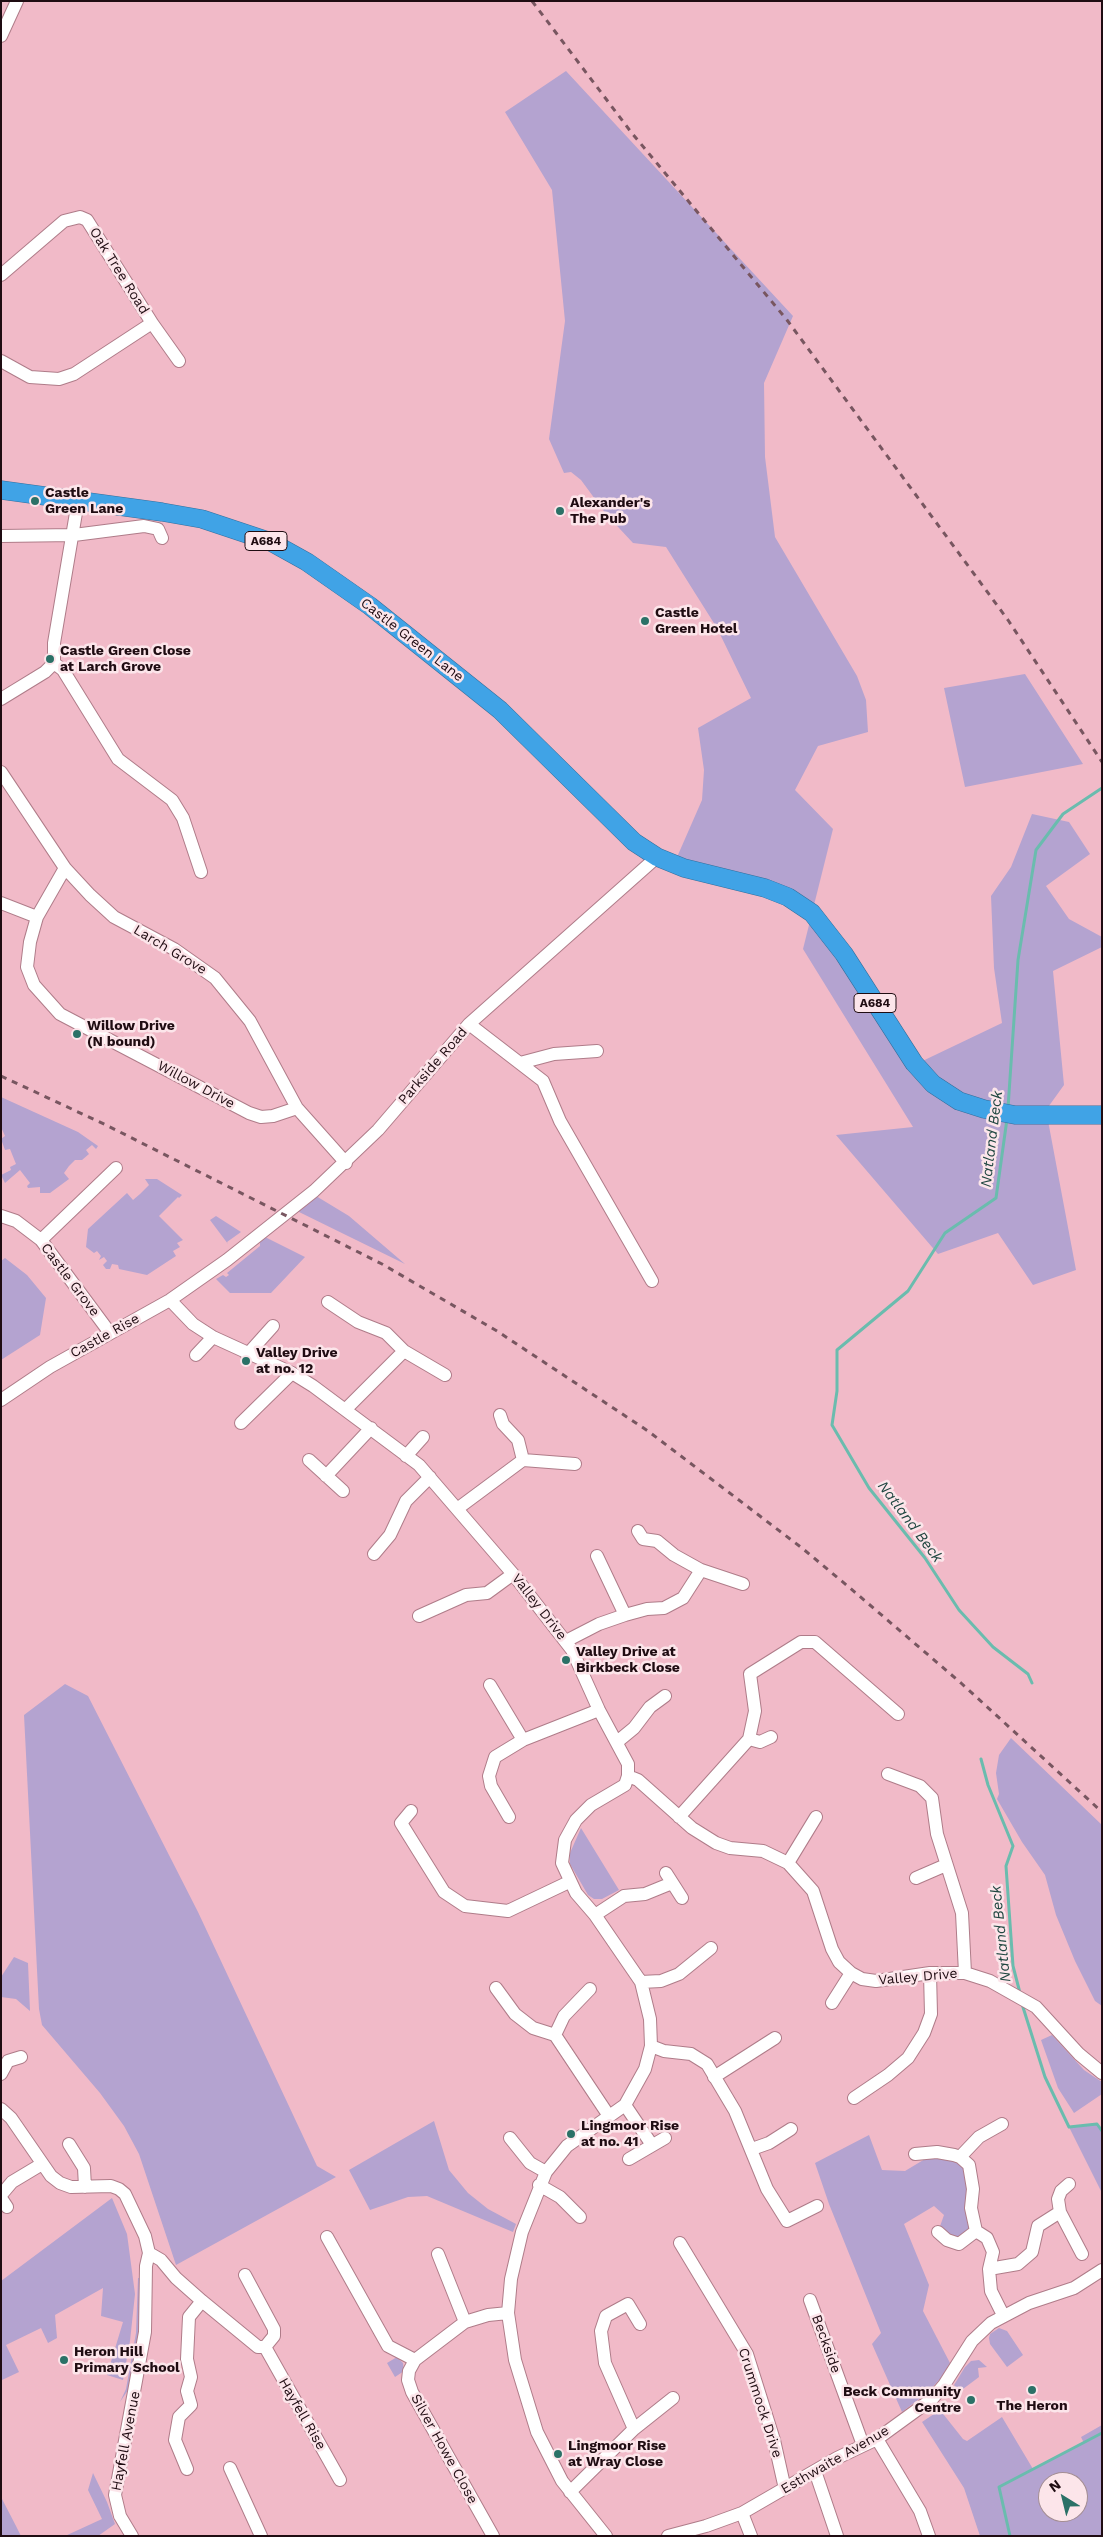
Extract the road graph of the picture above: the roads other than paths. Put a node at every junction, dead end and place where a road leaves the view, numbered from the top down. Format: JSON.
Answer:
{"nodes":[{"id":1,"x":17,"y":1,"type":"edge"},
{"id":2,"x":1,"y":36,"type":"edge"},
{"id":3,"x":1,"y":275,"type":"edge"},
{"id":4,"x":152,"y":323,"type":"junction"},
{"id":5,"x":1,"y":361,"type":"edge"},
{"id":6,"x":179,"y":361,"type":"dead end"},
{"id":7,"x":1,"y":490,"type":"edge"},
{"id":8,"x":78,"y":501,"type":"junction"},
{"id":9,"x":74,"y":535,"type":"junction"},
{"id":10,"x":1,"y":536,"type":"edge"},
{"id":11,"x":162,"y":538,"type":"dead end"},
{"id":12,"x":54,"y":663,"type":"junction"},
{"id":13,"x":1,"y":699,"type":"edge"},
{"id":14,"x":1,"y":772,"type":"edge"},
{"id":15,"x":657,"y":857,"type":"junction"},
{"id":16,"x":65,"y":868,"type":"junction"},
{"id":17,"x":201,"y":872,"type":"dead end"},
{"id":18,"x":1,"y":903,"type":"edge"},
{"id":19,"x":38,"y":917,"type":"junction"},
{"id":20,"x":469,"y":1024,"type":"junction"},
{"id":21,"x":597,"y":1051,"type":"dead end"},
{"id":22,"x":520,"y":1064,"type":"junction"},
{"id":23,"x":297,"y":1108,"type":"junction"},
{"id":24,"x":1102,"y":1116,"type":"edge"},
{"id":25,"x":346,"y":1163,"type":"junction"},
{"id":26,"x":116,"y":1168,"type":"dead end"},
{"id":27,"x":1,"y":1216,"type":"edge"},
{"id":28,"x":41,"y":1240,"type":"junction"},
{"id":29,"x":209,"y":1273,"type":"joint"},
{"id":30,"x":652,"y":1281,"type":"dead end"},
{"id":31,"x":170,"y":1300,"type":"junction"},
{"id":32,"x":328,"y":1302,"type":"dead end"},
{"id":33,"x":273,"y":1326,"type":"dead end"},
{"id":34,"x":110,"y":1334,"type":"junction"},
{"id":35,"x":213,"y":1337,"type":"junction"},
{"id":36,"x":404,"y":1351,"type":"junction"},
{"id":37,"x":196,"y":1355,"type":"dead end"},
{"id":38,"x":248,"y":1355,"type":"junction"},
{"id":39,"x":292,"y":1373,"type":"junction"},
{"id":40,"x":445,"y":1375,"type":"dead end"},
{"id":41,"x":1,"y":1400,"type":"edge"},
{"id":42,"x":346,"y":1409,"type":"junction"},
{"id":43,"x":500,"y":1415,"type":"dead end"},
{"id":44,"x":241,"y":1423,"type":"dead end"},
{"id":45,"x":371,"y":1428,"type":"junction"},
{"id":46,"x":423,"y":1437,"type":"dead end"},
{"id":47,"x":406,"y":1456,"type":"junction"},
{"id":48,"x":309,"y":1460,"type":"dead end"},
{"id":49,"x":523,"y":1460,"type":"junction"},
{"id":50,"x":575,"y":1464,"type":"dead end"},
{"id":51,"x":326,"y":1476,"type":"junction"},
{"id":52,"x":430,"y":1477,"type":"junction"},
{"id":53,"x":343,"y":1491,"type":"dead end"},
{"id":54,"x":457,"y":1509,"type":"junction"},
{"id":55,"x":638,"y":1531,"type":"dead end"},
{"id":56,"x":374,"y":1554,"type":"dead end"},
{"id":57,"x":597,"y":1556,"type":"dead end"},
{"id":58,"x":701,"y":1570,"type":"junction"},
{"id":59,"x":513,"y":1574,"type":"junction"},
{"id":60,"x":743,"y":1584,"type":"dead end"},
{"id":61,"x":625,"y":1615,"type":"junction"},
{"id":62,"x":419,"y":1616,"type":"dead end"},
{"id":63,"x":566,"y":1642,"type":"junction"},
{"id":64,"x":490,"y":1685,"type":"dead end"},
{"id":65,"x":666,"y":1696,"type":"dead end"},
{"id":66,"x":599,"y":1710,"type":"junction"},
{"id":67,"x":898,"y":1714,"type":"dead end"},
{"id":68,"x":771,"y":1737,"type":"dead end"},
{"id":69,"x":749,"y":1739,"type":"junction"},
{"id":70,"x":523,"y":1740,"type":"junction"},
{"id":71,"x":617,"y":1742,"type":"junction"},
{"id":72,"x":888,"y":1774,"type":"dead end"},
{"id":73,"x":628,"y":1776,"type":"junction"},
{"id":74,"x":410,"y":1812,"type":"dead end"},
{"id":75,"x":509,"y":1817,"type":"dead end"},
{"id":76,"x":679,"y":1817,"type":"junction"},
{"id":77,"x":816,"y":1817,"type":"dead end"},
{"id":78,"x":788,"y":1863,"type":"junction"},
{"id":79,"x":946,"y":1865,"type":"junction"},
{"id":80,"x":916,"y":1878,"type":"dead end"},
{"id":81,"x":569,"y":1882,"type":"junction"},
{"id":82,"x":682,"y":1898,"type":"dead end"},
{"id":83,"x":595,"y":1915,"type":"junction"},
{"id":84,"x":711,"y":1948,"type":"dead end"},
{"id":85,"x":850,"y":1973,"type":"junction"},
{"id":86,"x":930,"y":1973,"type":"junction"},
{"id":87,"x":965,"y":1973,"type":"junction"},
{"id":88,"x":641,"y":1982,"type":"junction"},
{"id":89,"x":496,"y":1988,"type":"dead end"},
{"id":90,"x":590,"y":1989,"type":"dead end"},
{"id":91,"x":832,"y":2003,"type":"dead end"},
{"id":92,"x":555,"y":2035,"type":"junction"},
{"id":93,"x":775,"y":2038,"type":"dead end"},
{"id":94,"x":651,"y":2046,"type":"junction"},
{"id":95,"x":10,"y":2057,"type":"edge"},
{"id":96,"x":1102,"y":2073,"type":"edge"},
{"id":97,"x":1,"y":2074,"type":"edge"},
{"id":98,"x":714,"y":2076,"type":"junction"},
{"id":99,"x":858,"y":2091,"type":"dead end"},
{"id":100,"x":626,"y":2105,"type":"junction"},
{"id":101,"x":1,"y":2109,"type":"edge"},
{"id":102,"x":609,"y":2116,"type":"junction"},
{"id":103,"x":1002,"y":2124,"type":"dead end"},
{"id":104,"x":791,"y":2129,"type":"dead end"},
{"id":105,"x":510,"y":2138,"type":"dead end"},
{"id":106,"x":664,"y":2138,"type":"dead end"},
{"id":107,"x":69,"y":2144,"type":"dead end"},
{"id":108,"x":652,"y":2145,"type":"junction"},
{"id":109,"x":752,"y":2149,"type":"junction"},
{"id":110,"x":915,"y":2154,"type":"dead end"},
{"id":111,"x":960,"y":2156,"type":"junction"},
{"id":112,"x":629,"y":2159,"type":"dead end"},
{"id":113,"x":42,"y":2164,"type":"junction"},
{"id":114,"x":546,"y":2172,"type":"junction"},
{"id":115,"x":1069,"y":2184,"type":"dead end"},
{"id":116,"x":539,"y":2185,"type":"junction"},
{"id":117,"x":85,"y":2187,"type":"junction"},
{"id":118,"x":3,"y":2200,"type":"edge"},
{"id":119,"x":817,"y":2206,"type":"dead end"},
{"id":120,"x":1060,"y":2212,"type":"junction"},
{"id":121,"x":580,"y":2217,"type":"dead end"},
{"id":122,"x":976,"y":2231,"type":"junction"},
{"id":123,"x":938,"y":2232,"type":"dead end"},
{"id":124,"x":327,"y":2237,"type":"dead end"},
{"id":125,"x":680,"y":2243,"type":"dead end"},
{"id":126,"x":149,"y":2253,"type":"junction"},
{"id":127,"x":438,"y":2254,"type":"dead end"},
{"id":128,"x":1082,"y":2254,"type":"dead end"},
{"id":129,"x":989,"y":2270,"type":"junction"},
{"id":130,"x":245,"y":2275,"type":"dead end"},
{"id":131,"x":1099,"y":2276,"type":"edge"},
{"id":132,"x":810,"y":2300,"type":"dead end"},
{"id":133,"x":202,"y":2301,"type":"junction"},
{"id":134,"x":508,"y":2313,"type":"junction"},
{"id":135,"x":1003,"y":2315,"type":"junction"},
{"id":136,"x":465,"y":2322,"type":"junction"},
{"id":137,"x":640,"y":2324,"type":"dead end"},
{"id":138,"x":265,"y":2347,"type":"junction"},
{"id":139,"x":415,"y":2360,"type":"junction"},
{"id":140,"x":673,"y":2398,"type":"dead end"},
{"id":141,"x":634,"y":2429,"type":"junction"},
{"id":142,"x":877,"y":2439,"type":"junction"},
{"id":143,"x":863,"y":2446,"type":"junction"},
{"id":144,"x":230,"y":2468,"type":"dead end"},
{"id":145,"x":187,"y":2469,"type":"dead end"},
{"id":146,"x":815,"y":2471,"type":"junction"},
{"id":147,"x":340,"y":2480,"type":"dead end"},
{"id":148,"x":786,"y":2489,"type":"junction"},
{"id":149,"x":570,"y":2492,"type":"junction"},
{"id":150,"x":742,"y":2513,"type":"junction"},
{"id":151,"x":132,"y":2536,"type":"edge"},
{"id":152,"x":262,"y":2536,"type":"edge"},
{"id":153,"x":493,"y":2536,"type":"edge"},
{"id":154,"x":606,"y":2536,"type":"edge"},
{"id":155,"x":668,"y":2536,"type":"edge"},
{"id":156,"x":750,"y":2536,"type":"edge"},
{"id":157,"x":837,"y":2536,"type":"edge"},
{"id":158,"x":929,"y":2536,"type":"edge"}],
"edges":[{"from":1,"to":2,"type":"street"},
{"from":3,"to":4,"type":"street","name":"Oak Tree Road"},
{"from":4,"to":5,"type":"street"},
{"from":4,"to":6,"type":"street","name":"Oak Tree Road"},
{"from":7,"to":8,"type":"highway","name":"Castle Green Lane","number":"A684"},
{"from":8,"to":9,"type":"street"},
{"from":8,"to":15,"type":"highway","name":"Castle Green Lane","number":"A684"},
{"from":9,"to":10,"type":"street"},
{"from":9,"to":11,"type":"street"},
{"from":9,"to":12,"type":"street"},
{"from":12,"to":13,"type":"street"},
{"from":12,"to":17,"type":"street"},
{"from":14,"to":16,"type":"street","name":"Larch Grove"},
{"from":15,"to":20,"type":"street","name":"Parkside Road"},
{"from":15,"to":24,"type":"highway","number":"A684"},
{"from":16,"to":19,"type":"street","name":"Willow Drive"},
{"from":16,"to":23,"type":"street","name":"Larch Grove"},
{"from":18,"to":19,"type":"street"},
{"from":19,"to":23,"type":"street","name":"Willow Drive"},
{"from":20,"to":22,"type":"street"},
{"from":20,"to":25,"type":"street","name":"Parkside Road"},
{"from":21,"to":22,"type":"street"},
{"from":22,"to":30,"type":"street"},
{"from":23,"to":25,"type":"street","name":"Larch Grove"},
{"from":25,"to":29,"type":"street","name":"Parkside Road"},
{"from":26,"to":28,"type":"street"},
{"from":27,"to":28,"type":"street","name":"Castle Grove"},
{"from":28,"to":34,"type":"street","name":"Castle Grove"},
{"from":29,"to":31,"type":"street","name":"Castle Rise"},
{"from":31,"to":34,"type":"street","name":"Castle Rise"},
{"from":31,"to":35,"type":"street","name":"Valley Drive"},
{"from":32,"to":36,"type":"street"},
{"from":33,"to":38,"type":"street"},
{"from":34,"to":41,"type":"street","name":"Castle Rise"},
{"from":35,"to":37,"type":"street"},
{"from":35,"to":38,"type":"street","name":"Valley Drive"},
{"from":36,"to":40,"type":"street"},
{"from":36,"to":42,"type":"street"},
{"from":38,"to":39,"type":"street","name":"Valley Drive"},
{"from":39,"to":42,"type":"street","name":"Valley Drive"},
{"from":39,"to":44,"type":"street"},
{"from":42,"to":45,"type":"street","name":"Valley Drive"},
{"from":43,"to":49,"type":"street"},
{"from":45,"to":47,"type":"street","name":"Valley Drive"},
{"from":45,"to":51,"type":"street"},
{"from":46,"to":47,"type":"street"},
{"from":47,"to":52,"type":"street","name":"Valley Drive"},
{"from":48,"to":51,"type":"street"},
{"from":49,"to":50,"type":"street"},
{"from":49,"to":54,"type":"street"},
{"from":51,"to":53,"type":"street"},
{"from":52,"to":54,"type":"street","name":"Valley Drive"},
{"from":52,"to":56,"type":"street"},
{"from":54,"to":59,"type":"street","name":"Valley Drive"},
{"from":55,"to":58,"type":"street"},
{"from":57,"to":61,"type":"street"},
{"from":58,"to":60,"type":"street"},
{"from":58,"to":61,"type":"street"},
{"from":59,"to":62,"type":"street"},
{"from":59,"to":63,"type":"street","name":"Valley Drive"},
{"from":61,"to":63,"type":"street"},
{"from":63,"to":66,"type":"street","name":"Valley Drive"},
{"from":64,"to":70,"type":"street"},
{"from":65,"to":71,"type":"street"},
{"from":66,"to":70,"type":"street"},
{"from":66,"to":71,"type":"street","name":"Valley Drive"},
{"from":67,"to":69,"type":"street"},
{"from":68,"to":69,"type":"street"},
{"from":69,"to":76,"type":"street"},
{"from":70,"to":75,"type":"street"},
{"from":71,"to":73,"type":"street","name":"Valley Drive"},
{"from":72,"to":79,"type":"street"},
{"from":73,"to":76,"type":"street"},
{"from":73,"to":81,"type":"street"},
{"from":74,"to":81,"type":"street"},
{"from":76,"to":78,"type":"street"},
{"from":77,"to":78,"type":"street"},
{"from":78,"to":85,"type":"street"},
{"from":79,"to":80,"type":"street"},
{"from":79,"to":87,"type":"street"},
{"from":81,"to":83,"type":"street"},
{"from":82,"to":83,"type":"street"},
{"from":83,"to":88,"type":"street"},
{"from":84,"to":88,"type":"street"},
{"from":85,"to":86,"type":"street","name":"Valley Drive"},
{"from":85,"to":91,"type":"street"},
{"from":86,"to":87,"type":"street","name":"Valley Drive"},
{"from":86,"to":99,"type":"street"},
{"from":87,"to":96,"type":"street","name":"Valley Drive"},
{"from":88,"to":94,"type":"street"},
{"from":89,"to":92,"type":"street"},
{"from":90,"to":92,"type":"street"},
{"from":92,"to":102,"type":"street"},
{"from":93,"to":98,"type":"street"},
{"from":94,"to":98,"type":"street"},
{"from":94,"to":100,"type":"street"},
{"from":95,"to":97,"type":"street"},
{"from":98,"to":109,"type":"street"},
{"from":100,"to":102,"type":"street"},
{"from":100,"to":108,"type":"street"},
{"from":101,"to":113,"type":"street"},
{"from":102,"to":114,"type":"street"},
{"from":103,"to":111,"type":"street"},
{"from":104,"to":109,"type":"street"},
{"from":105,"to":114,"type":"street"},
{"from":106,"to":108,"type":"street"},
{"from":107,"to":117,"type":"street"},
{"from":108,"to":112,"type":"street"},
{"from":109,"to":119,"type":"street"},
{"from":110,"to":111,"type":"street"},
{"from":111,"to":122,"type":"street"},
{"from":113,"to":117,"type":"street"},
{"from":113,"to":118,"type":"street"},
{"from":114,"to":116,"type":"street"},
{"from":115,"to":120,"type":"street"},
{"from":116,"to":121,"type":"street"},
{"from":116,"to":134,"type":"street"},
{"from":117,"to":126,"type":"street"},
{"from":120,"to":128,"type":"street"},
{"from":120,"to":129,"type":"street"},
{"from":122,"to":123,"type":"street"},
{"from":122,"to":129,"type":"street"},
{"from":124,"to":139,"type":"street"},
{"from":125,"to":148,"type":"street","name":"Crummock Drive"},
{"from":126,"to":133,"type":"street"},
{"from":126,"to":151,"type":"street","name":"Hayfell Avenue"},
{"from":127,"to":136,"type":"street"},
{"from":129,"to":135,"type":"street"},
{"from":130,"to":138,"type":"street"},
{"from":131,"to":135,"type":"street","name":"Esthwaite Avenue"},
{"from":132,"to":143,"type":"street","name":"Beckside"},
{"from":133,"to":138,"type":"street"},
{"from":133,"to":145,"type":"street"},
{"from":134,"to":136,"type":"street"},
{"from":134,"to":149,"type":"street"},
{"from":135,"to":142,"type":"street","name":"Esthwaite Avenue"},
{"from":136,"to":139,"type":"street"},
{"from":137,"to":141,"type":"street"},
{"from":138,"to":147,"type":"street","name":"Hayfell Rise"},
{"from":139,"to":153,"type":"street","name":"Silver Howe Close"},
{"from":140,"to":141,"type":"street"},
{"from":141,"to":149,"type":"street"},
{"from":142,"to":143,"type":"street","name":"Esthwaite Avenue"},
{"from":142,"to":158,"type":"street"},
{"from":143,"to":146,"type":"street","name":"Esthwaite Avenue"},
{"from":144,"to":152,"type":"street"},
{"from":146,"to":148,"type":"street","name":"Esthwaite Avenue"},
{"from":146,"to":157,"type":"street"},
{"from":148,"to":150,"type":"street","name":"Esthwaite Avenue"},
{"from":149,"to":154,"type":"street"},
{"from":150,"to":155,"type":"street","name":"Esthwaite Avenue"},
{"from":150,"to":156,"type":"street"}]}
